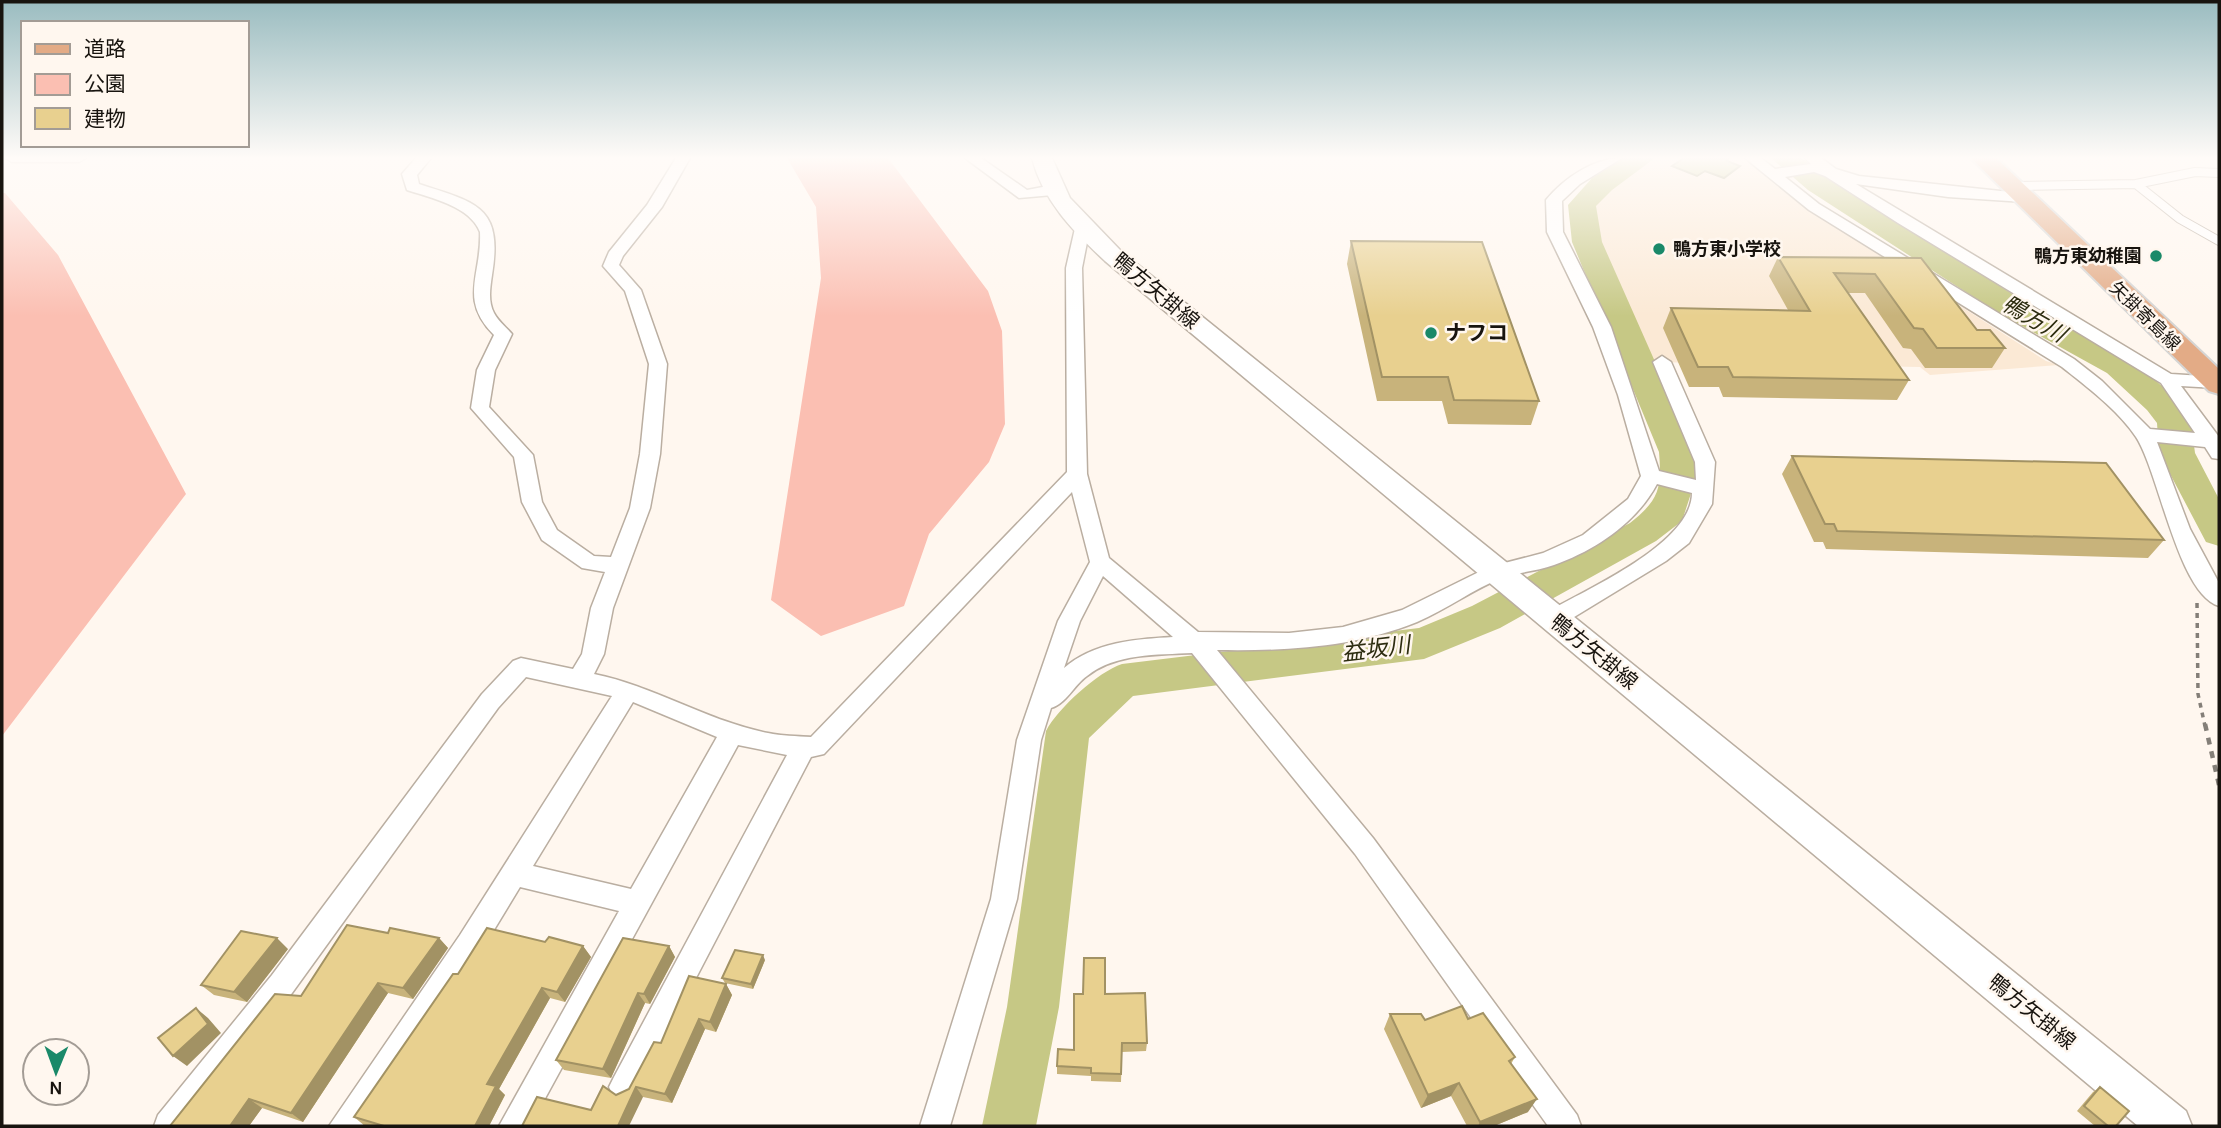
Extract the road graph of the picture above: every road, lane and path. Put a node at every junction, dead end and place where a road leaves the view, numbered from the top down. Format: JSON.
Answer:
{"nodes":[{"id":1,"x":468,"y":211,"type":"edge"},
{"id":2,"x":651,"y":211,"type":"edge"},
{"id":3,"x":1069,"y":211,"type":"edge"},
{"id":4,"x":1554,"y":211,"type":"edge"},
{"id":5,"x":1820,"y":211,"type":"edge"},
{"id":6,"x":1901,"y":211,"type":"edge"},
{"id":7,"x":2037,"y":211,"type":"edge"},
{"id":8,"x":2169,"y":211,"type":"edge"},
{"id":9,"x":1082,"y":227,"type":"junction"},
{"id":10,"x":2219,"y":241,"type":"edge"},
{"id":11,"x":1662,"y":362,"type":"dead end"},
{"id":12,"x":2166,"y":379,"type":"junction"},
{"id":13,"x":2218,"y":384,"type":"edge"},
{"id":14,"x":2151,"y":437,"type":"junction"},
{"id":15,"x":2216,"y":447,"type":"edge"},
{"id":16,"x":1077,"y":474,"type":"junction"},
{"id":17,"x":1651,"y":476,"type":"junction"},
{"id":18,"x":1702,"y":489,"type":"junction"},
{"id":19,"x":1100,"y":562,"type":"junction"},
{"id":20,"x":617,"y":565,"type":"junction"},
{"id":21,"x":2195,"y":566,"type":"junction"},
{"id":22,"x":1500,"y":574,"type":"junction"},
{"id":23,"x":2219,"y":598,"type":"edge"},
{"id":24,"x":1546,"y":613,"type":"junction"},
{"id":25,"x":1200,"y":646,"type":"junction"},
{"id":26,"x":579,"y":680,"type":"junction"},
{"id":27,"x":628,"y":690,"type":"junction"},
{"id":28,"x":732,"y":733,"type":"junction"},
{"id":29,"x":1029,"y":740,"type":"junction"},
{"id":30,"x":804,"y":746,"type":"junction"},
{"id":31,"x":2219,"y":785,"type":"edge"},
{"id":32,"x":512,"y":873,"type":"junction"},
{"id":33,"x":638,"y":903,"type":"junction"},
{"id":34,"x":624,"y":1087,"type":"dead end"},
{"id":35,"x":169,"y":1126,"type":"edge"},
{"id":36,"x":344,"y":1126,"type":"edge"},
{"id":37,"x":514,"y":1126,"type":"edge"},
{"id":38,"x":935,"y":1126,"type":"edge"},
{"id":39,"x":1566,"y":1126,"type":"edge"},
{"id":40,"x":2171,"y":1126,"type":"edge"}],
"edges":[{"from":1,"to":20,"type":"street"},
{"from":2,"to":20,"type":"street"},
{"from":3,"to":9,"type":"main road","name":"鴨方矢掛線"},
{"from":4,"to":17,"type":"street"},
{"from":5,"to":14,"type":"street"},
{"from":6,"to":12,"type":"street"},
{"from":7,"to":13,"type":"main road","name":"矢掛寄島線"},
{"from":8,"to":10,"type":"lane"},
{"from":9,"to":16,"type":"street"},
{"from":9,"to":22,"type":"main road","name":"鴨方矢掛線"},
{"from":11,"to":18,"type":"street"},
{"from":12,"to":13,"type":"street"},
{"from":12,"to":15,"type":"street"},
{"from":14,"to":15,"type":"street"},
{"from":14,"to":21,"type":"street"},
{"from":16,"to":19,"type":"street"},
{"from":16,"to":30,"type":"street"},
{"from":17,"to":18,"type":"street"},
{"from":17,"to":22,"type":"street"},
{"from":18,"to":24,"type":"street"},
{"from":19,"to":25,"type":"street"},
{"from":19,"to":29,"type":"street"},
{"from":20,"to":26,"type":"street"},
{"from":21,"to":23,"type":"street"},
{"from":21,"to":31,"type":"path"},
{"from":22,"to":24,"type":"main road","name":"鴨方矢掛線"},
{"from":22,"to":25,"type":"street"},
{"from":24,"to":40,"type":"main road","name":"鴨方矢掛線"},
{"from":25,"to":29,"type":"street"},
{"from":25,"to":39,"type":"street"},
{"from":26,"to":27,"type":"street"},
{"from":26,"to":35,"type":"street"},
{"from":27,"to":28,"type":"street"},
{"from":27,"to":32,"type":"street"},
{"from":28,"to":30,"type":"street"},
{"from":28,"to":33,"type":"street"},
{"from":29,"to":38,"type":"street"},
{"from":30,"to":34,"type":"street"},
{"from":32,"to":33,"type":"street"},
{"from":32,"to":36,"type":"street"},
{"from":33,"to":37,"type":"street"}]}
